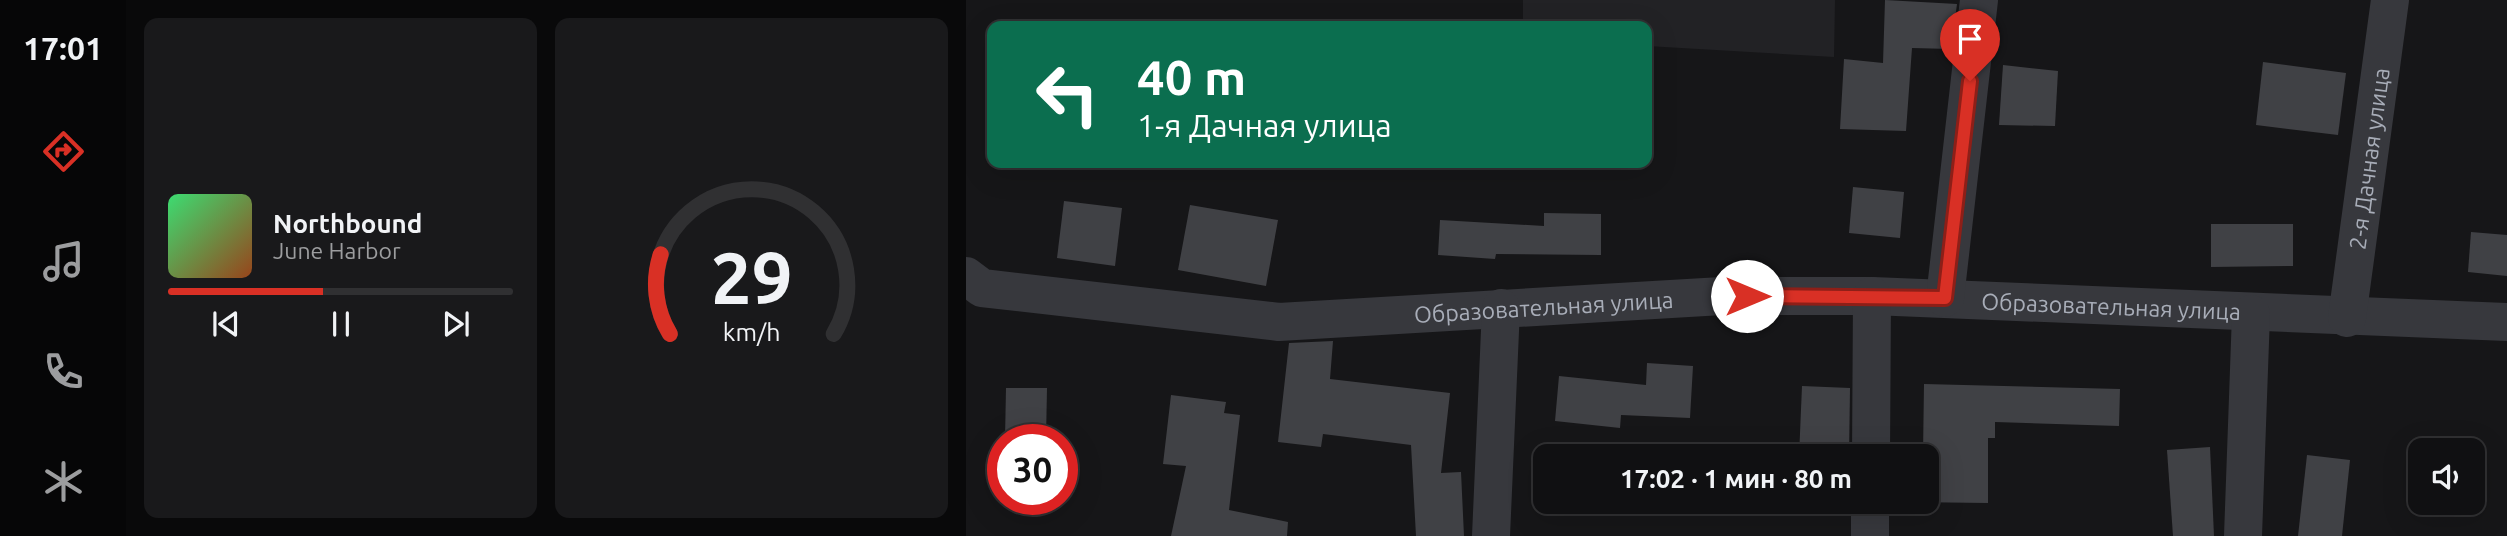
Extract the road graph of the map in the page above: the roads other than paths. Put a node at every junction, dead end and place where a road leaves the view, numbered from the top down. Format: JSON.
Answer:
{"nodes":[{"id":1,"x":1979,"y":0,"type":"edge"},
{"id":2,"x":2390,"y":0,"type":"edge"},
{"id":3,"x":966,"y":276,"type":"edge"},
{"id":4,"x":1872,"y":296,"type":"junction"},
{"id":5,"x":1945,"y":298,"type":"junction"},
{"id":6,"x":1501,"y":308,"type":"junction"},
{"id":7,"x":2251,"y":314,"type":"junction"},
{"id":8,"x":2347,"y":318,"type":"junction"},
{"id":9,"x":2507,"y":323,"type":"edge"},
{"id":10,"x":1871,"y":444,"type":"edge"},
{"id":11,"x":1870,"y":514,"type":"edge"},
{"id":12,"x":1491,"y":536,"type":"edge"},
{"id":13,"x":1870,"y":536,"type":"edge"},
{"id":14,"x":2244,"y":536,"type":"edge"}],
"edges":[{"from":1,"to":5,"type":"street"},
{"from":2,"to":8,"type":"street","name":"2-я Дачная улица"},
{"from":3,"to":6,"type":"street","name":"Образовательная улица"},
{"from":4,"to":5,"type":"street","name":"Образовательная улица"},
{"from":4,"to":6,"type":"street","name":"Образовательная улица"},
{"from":4,"to":10,"type":"street"},
{"from":5,"to":7,"type":"street","name":"Образовательная улица"},
{"from":6,"to":12,"type":"street"},
{"from":7,"to":8,"type":"street","name":"Образовательная улица"},
{"from":7,"to":14,"type":"street"},
{"from":8,"to":9,"type":"street","name":"Образовательная улица"},
{"from":11,"to":13,"type":"street"}]}
